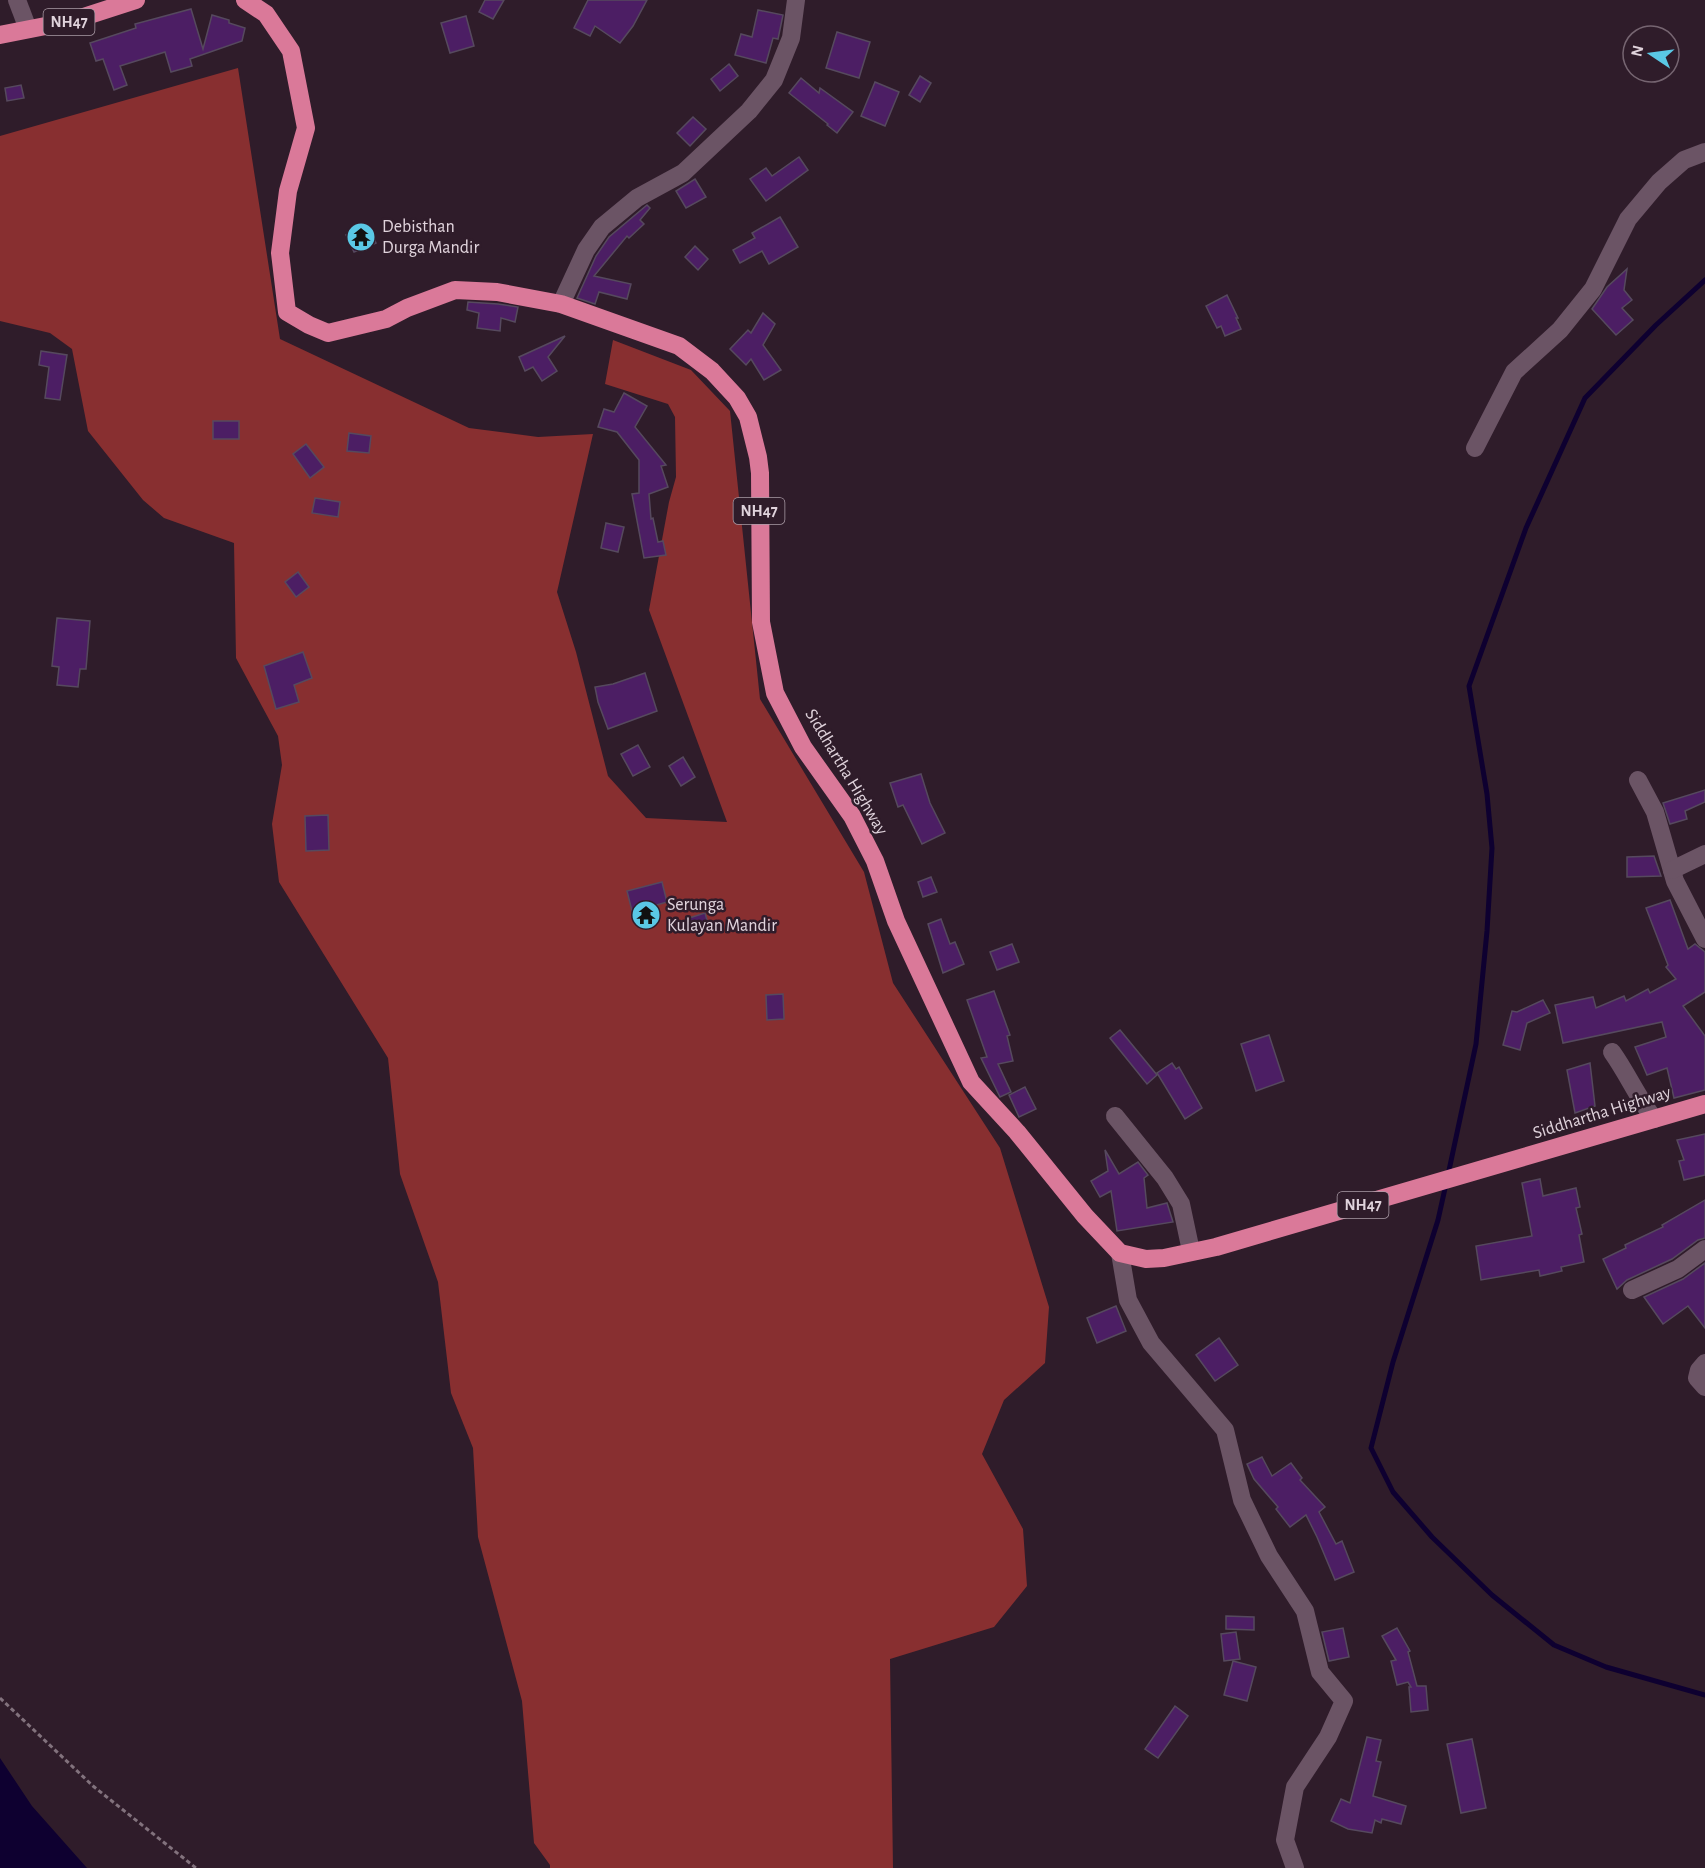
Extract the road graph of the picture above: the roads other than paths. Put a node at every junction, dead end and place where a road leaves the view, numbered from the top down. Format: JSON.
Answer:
{"nodes":[{"id":1,"x":17,"y":0,"type":"edge"},
{"id":2,"x":136,"y":0,"type":"edge"},
{"id":3,"x":245,"y":0,"type":"edge"},
{"id":4,"x":796,"y":0,"type":"edge"},
{"id":5,"x":28,"y":29,"type":"junction"},
{"id":6,"x":0,"y":35,"type":"edge"},
{"id":7,"x":1705,"y":152,"type":"edge"},
{"id":8,"x":561,"y":304,"type":"junction"},
{"id":9,"x":1475,"y":448,"type":"dead end"},
{"id":10,"x":1638,"y":780,"type":"dead end"},
{"id":11,"x":1705,"y":854,"type":"edge"},
{"id":12,"x":1672,"y":870,"type":"junction"},
{"id":13,"x":1705,"y":939,"type":"edge"},
{"id":14,"x":1612,"y":1052,"type":"dead end"},
{"id":15,"x":1705,"y":1104,"type":"edge"},
{"id":16,"x":1115,"y":1116,"type":"dead end"},
{"id":17,"x":1654,"y":1119,"type":"junction"},
{"id":18,"x":1705,"y":1249,"type":"edge"},
{"id":19,"x":1191,"y":1251,"type":"junction"},
{"id":20,"x":1120,"y":1253,"type":"junction"},
{"id":21,"x":1632,"y":1290,"type":"dead end"},
{"id":22,"x":1705,"y":1363,"type":"edge"},
{"id":23,"x":1705,"y":1388,"type":"edge"},
{"id":24,"x":1295,"y":1868,"type":"edge"}],
"edges":[{"from":1,"to":5,"type":"street"},
{"from":2,"to":5,"type":"highway","number":"NH47"},
{"from":3,"to":8,"type":"highway","name":"Siddhartha Highway","number":"NH47"},
{"from":4,"to":8,"type":"street"},
{"from":5,"to":6,"type":"highway","number":"NH47"},
{"from":7,"to":9,"type":"street"},
{"from":8,"to":20,"type":"highway","name":"Siddhartha Highway","number":"NH47"},
{"from":10,"to":12,"type":"street"},
{"from":11,"to":12,"type":"street"},
{"from":12,"to":13,"type":"street"},
{"from":14,"to":17,"type":"street"},
{"from":15,"to":17,"type":"highway","name":"Siddhartha Highway","number":"NH47"},
{"from":16,"to":19,"type":"street"},
{"from":17,"to":19,"type":"highway","name":"Siddhartha Highway","number":"NH47"},
{"from":18,"to":21,"type":"street"},
{"from":19,"to":20,"type":"highway","number":"NH47"},
{"from":20,"to":24,"type":"street"},
{"from":22,"to":23,"type":"street"}]}
